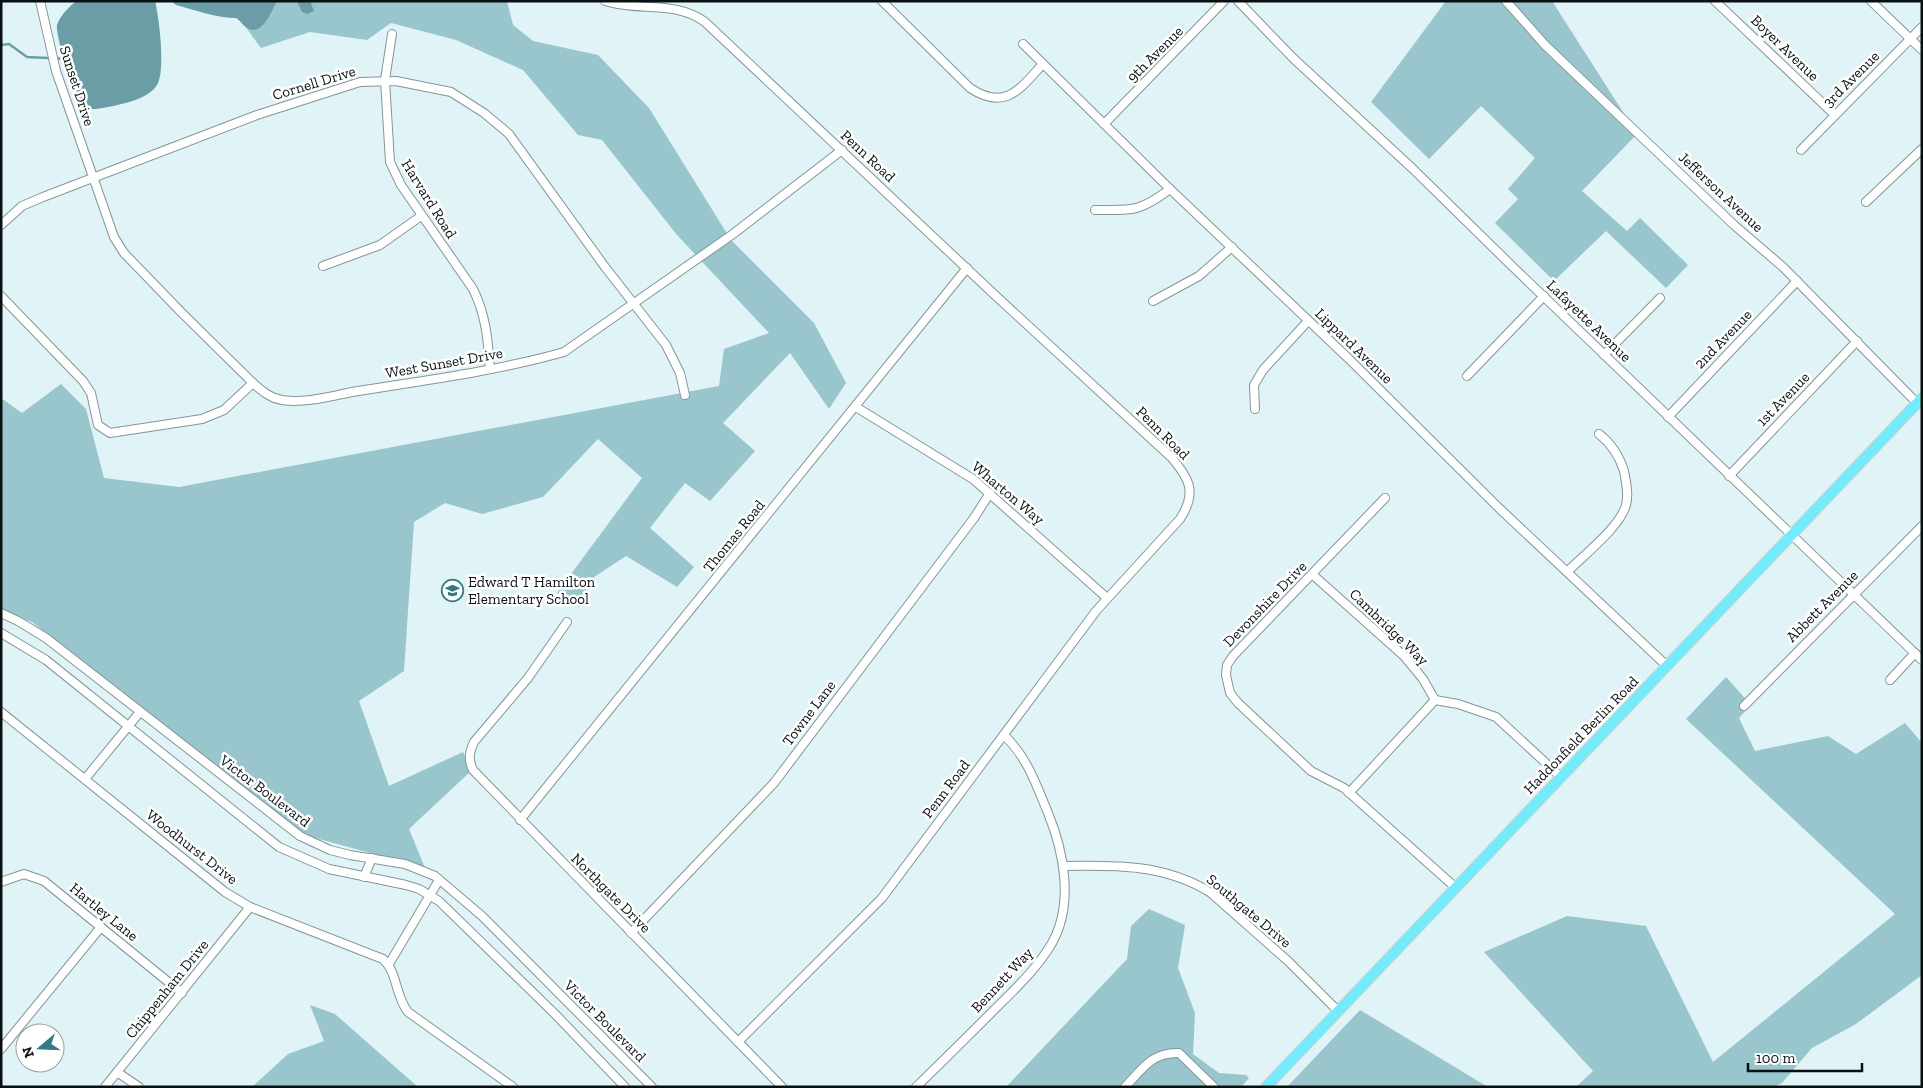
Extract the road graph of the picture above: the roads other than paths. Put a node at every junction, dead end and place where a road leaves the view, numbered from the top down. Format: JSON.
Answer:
{"nodes":[{"id":1,"x":40,"y":1,"type":"edge"},
{"id":2,"x":606,"y":1,"type":"edge"},
{"id":3,"x":882,"y":1,"type":"edge"},
{"id":4,"x":1224,"y":1,"type":"edge"},
{"id":5,"x":1238,"y":1,"type":"edge"},
{"id":6,"x":1506,"y":1,"type":"edge"},
{"id":7,"x":1715,"y":1,"type":"edge"},
{"id":8,"x":1871,"y":1,"type":"edge"},
{"id":9,"x":1922,"y":27,"type":"edge"},
{"id":10,"x":392,"y":34,"type":"dead end"},
{"id":11,"x":1910,"y":39,"type":"junction"},
{"id":12,"x":1023,"y":44,"type":"dead end"},
{"id":13,"x":1922,"y":50,"type":"edge"},
{"id":14,"x":1042,"y":65,"type":"junction"},
{"id":15,"x":386,"y":80,"type":"junction"},
{"id":16,"x":1835,"y":115,"type":"junction"},
{"id":17,"x":1104,"y":124,"type":"junction"},
{"id":18,"x":1922,"y":149,"type":"edge"},
{"id":19,"x":842,"y":150,"type":"junction"},
{"id":20,"x":1800,"y":150,"type":"dead end"},
{"id":21,"x":93,"y":178,"type":"junction"},
{"id":22,"x":1170,"y":189,"type":"junction"},
{"id":23,"x":1866,"y":202,"type":"dead end"},
{"id":24,"x":1095,"y":210,"type":"dead end"},
{"id":25,"x":422,"y":216,"type":"junction"},
{"id":26,"x":1,"y":225,"type":"edge"},
{"id":27,"x":1232,"y":247,"type":"junction"},
{"id":28,"x":322,"y":266,"type":"dead end"},
{"id":29,"x":967,"y":268,"type":"junction"},
{"id":30,"x":1797,"y":281,"type":"junction"},
{"id":31,"x":1,"y":296,"type":"edge"},
{"id":32,"x":1544,"y":296,"type":"junction"},
{"id":33,"x":1660,"y":298,"type":"dead end"},
{"id":34,"x":1153,"y":301,"type":"dead end"},
{"id":35,"x":634,"y":304,"type":"junction"},
{"id":36,"x":1308,"y":321,"type":"junction"},
{"id":37,"x":1857,"y":341,"type":"junction"},
{"id":38,"x":1604,"y":355,"type":"junction"},
{"id":39,"x":490,"y":369,"type":"junction"},
{"id":40,"x":1467,"y":376,"type":"dead end"},
{"id":41,"x":253,"y":383,"type":"junction"},
{"id":42,"x":685,"y":395,"type":"dead end"},
{"id":43,"x":1919,"y":400,"type":"edge"},
{"id":44,"x":856,"y":407,"type":"junction"},
{"id":45,"x":1255,"y":409,"type":"dead end"},
{"id":46,"x":1668,"y":417,"type":"junction"},
{"id":47,"x":1598,"y":434,"type":"dead end"},
{"id":48,"x":1730,"y":476,"type":"junction"},
{"id":49,"x":990,"y":493,"type":"junction"},
{"id":50,"x":1385,"y":498,"type":"dead end"},
{"id":51,"x":1922,"y":526,"type":"edge"},
{"id":52,"x":1792,"y":535,"type":"junction"},
{"id":53,"x":1568,"y":572,"type":"junction"},
{"id":54,"x":1313,"y":575,"type":"junction"},
{"id":55,"x":1854,"y":594,"type":"junction"},
{"id":56,"x":1107,"y":598,"type":"junction"},
{"id":57,"x":1,"y":613,"type":"edge"},
{"id":58,"x":567,"y":622,"type":"dead end"},
{"id":59,"x":1,"y":633,"type":"edge"},
{"id":60,"x":1915,"y":653,"type":"junction"},
{"id":61,"x":1922,"y":660,"type":"edge"},
{"id":62,"x":1667,"y":666,"type":"junction"},
{"id":63,"x":1890,"y":680,"type":"dead end"},
{"id":64,"x":1435,"y":700,"type":"junction"},
{"id":65,"x":1744,"y":706,"type":"dead end"},
{"id":66,"x":1,"y":712,"type":"edge"},
{"id":67,"x":140,"y":712,"type":"junction"},
{"id":68,"x":128,"y":726,"type":"junction"},
{"id":69,"x":1004,"y":734,"type":"junction"},
{"id":70,"x":1561,"y":777,"type":"junction"},
{"id":71,"x":85,"y":779,"type":"junction"},
{"id":72,"x":1349,"y":793,"type":"junction"},
{"id":73,"x":520,"y":820,"type":"junction"},
{"id":74,"x":372,"y":858,"type":"junction"},
{"id":75,"x":1064,"y":866,"type":"junction"},
{"id":76,"x":364,"y":877,"type":"junction"},
{"id":77,"x":2,"y":880,"type":"edge"},
{"id":78,"x":440,"y":880,"type":"junction"},
{"id":79,"x":1456,"y":888,"type":"junction"},
{"id":80,"x":430,"y":895,"type":"junction"},
{"id":81,"x":250,"y":907,"type":"junction"},
{"id":82,"x":101,"y":927,"type":"junction"},
{"id":83,"x":631,"y":933,"type":"junction"},
{"id":84,"x":389,"y":964,"type":"junction"},
{"id":85,"x":182,"y":993,"type":"junction"},
{"id":86,"x":1338,"y":1011,"type":"junction"},
{"id":87,"x":738,"y":1042,"type":"junction"},
{"id":88,"x":1,"y":1049,"type":"edge"},
{"id":89,"x":117,"y":1072,"type":"junction"},
{"id":90,"x":105,"y":1087,"type":"edge"},
{"id":91,"x":139,"y":1087,"type":"edge"},
{"id":92,"x":513,"y":1087,"type":"edge"},
{"id":93,"x":625,"y":1087,"type":"edge"},
{"id":94,"x":652,"y":1087,"type":"edge"},
{"id":95,"x":782,"y":1087,"type":"edge"},
{"id":96,"x":916,"y":1087,"type":"edge"},
{"id":97,"x":1125,"y":1087,"type":"edge"},
{"id":98,"x":1214,"y":1087,"type":"edge"},
{"id":99,"x":1266,"y":1087,"type":"edge"}],
"edges":[{"from":1,"to":21,"type":"street","name":"Sunset Drive"},
{"from":2,"to":19,"type":"street","name":"Penn Road"},
{"from":3,"to":14,"type":"street"},
{"from":4,"to":17,"type":"street","name":"9th Avenue"},
{"from":5,"to":32,"type":"street","name":"Lafayette Avenue"},
{"from":6,"to":30,"type":"street","name":"Jefferson Avenue"},
{"from":7,"to":16,"type":"street","name":"Boyer Avenue"},
{"from":8,"to":11,"type":"street"},
{"from":9,"to":11,"type":"street","name":"3rd Avenue"},
{"from":10,"to":15,"type":"street","name":"Harvard Road"},
{"from":11,"to":13,"type":"street"},
{"from":11,"to":16,"type":"street","name":"3rd Avenue"},
{"from":12,"to":14,"type":"street","name":"Lippard Avenue"},
{"from":14,"to":17,"type":"street","name":"Lippard Avenue"},
{"from":15,"to":21,"type":"street","name":"Cornell Drive"},
{"from":15,"to":25,"type":"street","name":"Harvard Road"},
{"from":15,"to":35,"type":"street","name":"Cornell Drive"},
{"from":16,"to":20,"type":"street","name":"3rd Avenue"},
{"from":17,"to":22,"type":"street","name":"Lippard Avenue"},
{"from":18,"to":23,"type":"street"},
{"from":19,"to":29,"type":"street","name":"Penn Road"},
{"from":19,"to":35,"type":"street","name":"West Sunset Drive"},
{"from":21,"to":26,"type":"street","name":"Cornell Drive"},
{"from":21,"to":41,"type":"street","name":"West Sunset Drive"},
{"from":22,"to":24,"type":"street"},
{"from":22,"to":27,"type":"street","name":"Lippard Avenue"},
{"from":25,"to":28,"type":"street"},
{"from":25,"to":39,"type":"street","name":"Harvard Road"},
{"from":27,"to":34,"type":"street"},
{"from":27,"to":36,"type":"street","name":"Lippard Avenue"},
{"from":29,"to":44,"type":"street","name":"Thomas Road"},
{"from":29,"to":56,"type":"street","name":"Penn Road"},
{"from":30,"to":37,"type":"street","name":"Jefferson Avenue"},
{"from":30,"to":46,"type":"street","name":"2nd Avenue"},
{"from":31,"to":41,"type":"street"},
{"from":32,"to":38,"type":"street","name":"Lafayette Avenue"},
{"from":32,"to":40,"type":"street"},
{"from":33,"to":38,"type":"street"},
{"from":35,"to":39,"type":"street","name":"West Sunset Drive"},
{"from":35,"to":42,"type":"street","name":"Cornell Drive"},
{"from":36,"to":45,"type":"street"},
{"from":36,"to":53,"type":"street","name":"Lippard Avenue"},
{"from":37,"to":43,"type":"street","name":"Jefferson Avenue"},
{"from":37,"to":48,"type":"street","name":"1st Avenue"},
{"from":38,"to":46,"type":"street","name":"Lafayette Avenue"},
{"from":39,"to":41,"type":"street","name":"West Sunset Drive"},
{"from":43,"to":52,"type":"main road","name":"Haddonfield Berlin Road"},
{"from":44,"to":49,"type":"street","name":"Wharton Way"},
{"from":44,"to":73,"type":"street","name":"Thomas Road"},
{"from":46,"to":48,"type":"street","name":"Lafayette Avenue"},
{"from":47,"to":53,"type":"street"},
{"from":48,"to":52,"type":"street","name":"Lafayette Avenue"},
{"from":49,"to":56,"type":"street","name":"Wharton Way"},
{"from":49,"to":83,"type":"street","name":"Towne Lane"},
{"from":50,"to":54,"type":"street","name":"Devonshire Drive"},
{"from":51,"to":55,"type":"street","name":"Abbett Avenue"},
{"from":52,"to":55,"type":"street","name":"Lafayette Avenue"},
{"from":52,"to":62,"type":"main road","name":"Haddonfield Berlin Road"},
{"from":53,"to":62,"type":"street","name":"Lippard Avenue"},
{"from":54,"to":64,"type":"street","name":"Cambridge Way"},
{"from":54,"to":72,"type":"street","name":"Devonshire Drive"},
{"from":55,"to":60,"type":"street","name":"Lafayette Avenue"},
{"from":55,"to":65,"type":"street","name":"Abbett Avenue"},
{"from":56,"to":69,"type":"street","name":"Penn Road"},
{"from":57,"to":67,"type":"street","name":"Victor Boulevard"},
{"from":58,"to":73,"type":"street","name":"Northgate Drive"},
{"from":59,"to":68,"type":"street","name":"Victor Boulevard"},
{"from":60,"to":61,"type":"street","name":"Lafayette Avenue"},
{"from":60,"to":63,"type":"street"},
{"from":62,"to":70,"type":"main road","name":"Haddonfield Berlin Road"},
{"from":64,"to":70,"type":"street"},
{"from":64,"to":72,"type":"street"},
{"from":66,"to":71,"type":"street","name":"Woodhurst Drive"},
{"from":67,"to":68,"type":"street"},
{"from":67,"to":74,"type":"street","name":"Victor Boulevard"},
{"from":68,"to":71,"type":"street"},
{"from":68,"to":76,"type":"street","name":"Victor Boulevard"},
{"from":69,"to":75,"type":"street","name":"Bennett Way"},
{"from":69,"to":87,"type":"street","name":"Penn Road"},
{"from":70,"to":79,"type":"main road","name":"Haddonfield Berlin Road"},
{"from":71,"to":81,"type":"street","name":"Woodhurst Drive"},
{"from":72,"to":79,"type":"street","name":"Devonshire Drive"},
{"from":73,"to":83,"type":"street","name":"Northgate Drive"},
{"from":74,"to":76,"type":"street"},
{"from":74,"to":78,"type":"street","name":"Victor Boulevard"},
{"from":75,"to":86,"type":"street","name":"Southgate Drive"},
{"from":75,"to":96,"type":"street","name":"Bennett Way"},
{"from":76,"to":80,"type":"street","name":"Victor Boulevard"},
{"from":77,"to":82,"type":"street","name":"Hartley Lane"},
{"from":78,"to":80,"type":"street"},
{"from":78,"to":94,"type":"street","name":"Victor Boulevard"},
{"from":79,"to":86,"type":"main road","name":"Haddonfield Berlin Road"},
{"from":80,"to":84,"type":"street"},
{"from":80,"to":93,"type":"street","name":"Victor Boulevard"},
{"from":81,"to":84,"type":"street","name":"Woodhurst Drive"},
{"from":81,"to":85,"type":"street","name":"Chippenham Drive"},
{"from":82,"to":85,"type":"street","name":"Hartley Lane"},
{"from":82,"to":88,"type":"street"},
{"from":83,"to":87,"type":"street","name":"Northgate Drive"},
{"from":84,"to":92,"type":"street"},
{"from":85,"to":89,"type":"street","name":"Chippenham Drive"},
{"from":86,"to":99,"type":"main road","name":"Haddonfield Berlin Road"},
{"from":87,"to":95,"type":"street","name":"Northgate Drive"},
{"from":89,"to":90,"type":"street","name":"Chippenham Drive"},
{"from":89,"to":91,"type":"street"},
{"from":97,"to":98,"type":"street"}]}
